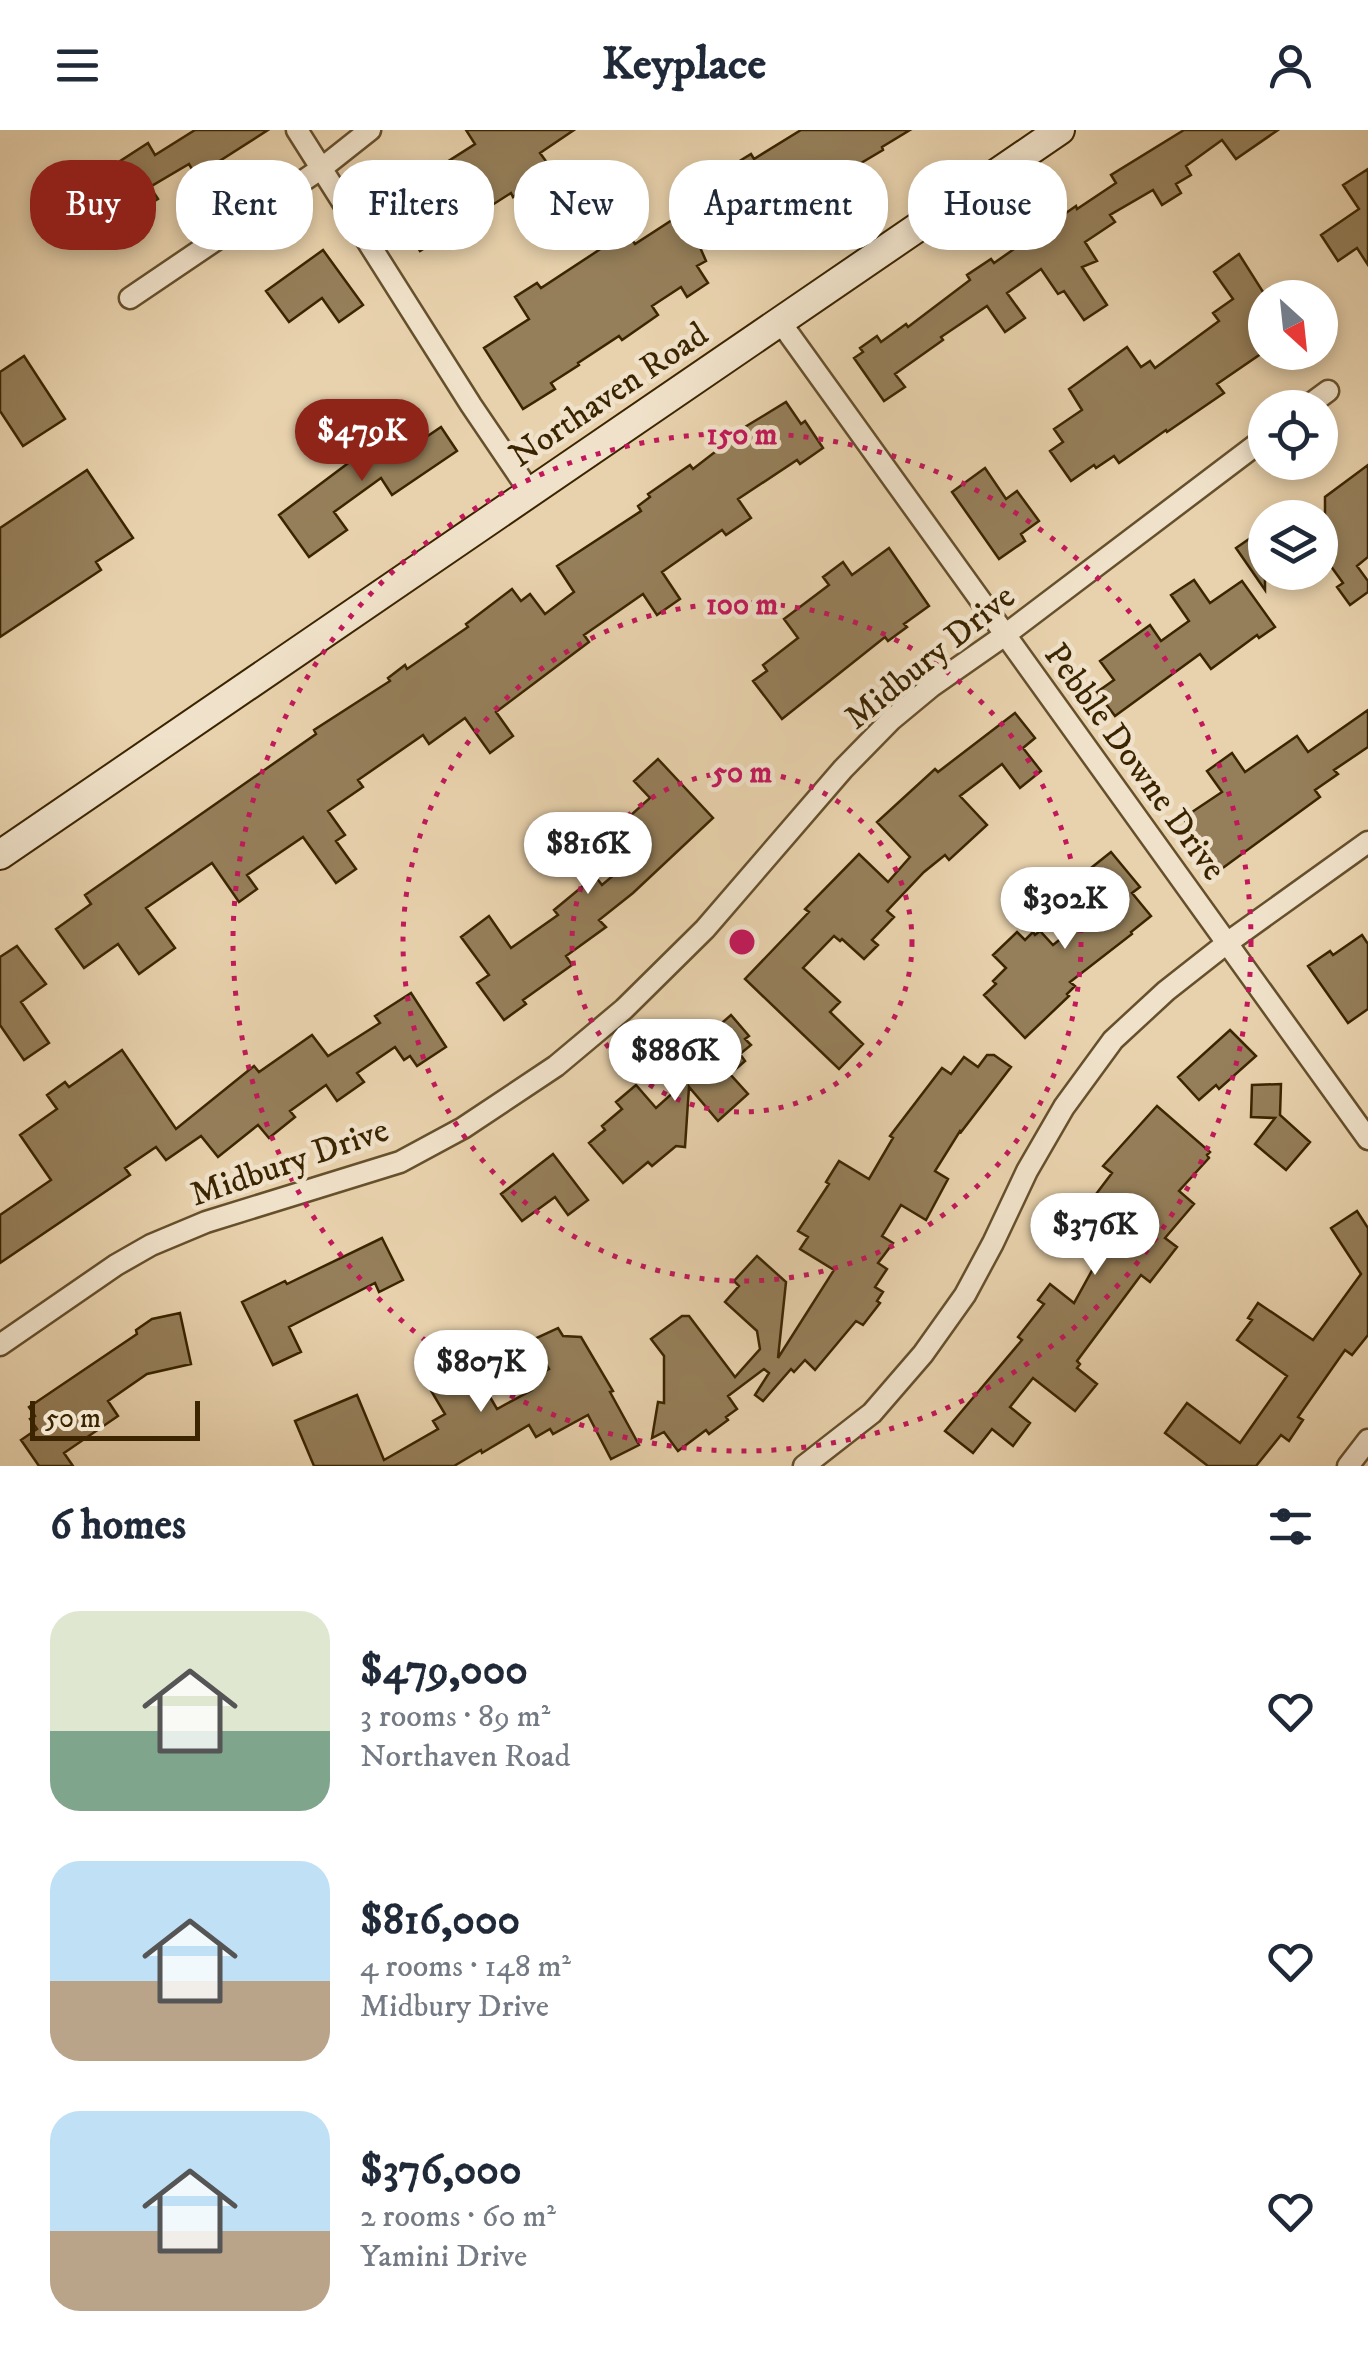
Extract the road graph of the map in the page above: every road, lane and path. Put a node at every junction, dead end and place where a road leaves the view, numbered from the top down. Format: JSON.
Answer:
{"nodes":[{"id":1,"x":297,"y":130,"type":"edge"},
{"id":2,"x":370,"y":130,"type":"edge"},
{"id":3,"x":1060,"y":130,"type":"edge"},
{"id":4,"x":322,"y":168,"type":"junction"},
{"id":5,"x":130,"y":298,"type":"dead end"},
{"id":6,"x":781,"y":322,"type":"junction"},
{"id":7,"x":1248,"y":451,"type":"edge"},
{"id":8,"x":530,"y":492,"type":"junction"},
{"id":9,"x":1006,"y":635,"type":"junction"},
{"id":10,"x":1368,"y":842,"type":"edge"},
{"id":11,"x":0,"y":855,"type":"edge"},
{"id":12,"x":1228,"y":944,"type":"junction"},
{"id":13,"x":1368,"y":1139,"type":"edge"},
{"id":14,"x":0,"y":1345,"type":"edge"},
{"id":15,"x":1368,"y":1440,"type":"edge"},
{"id":16,"x":804,"y":1466,"type":"edge"},
{"id":17,"x":1348,"y":1466,"type":"edge"}],
"edges":[{"from":1,"to":4,"type":"street"},
{"from":2,"to":4,"type":"street"},
{"from":3,"to":6,"type":"street","name":"Northaven Road"},
{"from":4,"to":5,"type":"street"},
{"from":4,"to":8,"type":"street"},
{"from":6,"to":8,"type":"street","name":"Northaven Road"},
{"from":6,"to":9,"type":"street","name":"Pebble Downe Drive"},
{"from":7,"to":9,"type":"street","name":"Midbury Drive"},
{"from":8,"to":11,"type":"street","name":"Northaven Road"},
{"from":9,"to":12,"type":"street","name":"Pebble Downe Drive"},
{"from":9,"to":14,"type":"street","name":"Midbury Drive"},
{"from":10,"to":12,"type":"street"},
{"from":12,"to":13,"type":"street","name":"Pebble Downe Drive"},
{"from":12,"to":16,"type":"street"},
{"from":15,"to":17,"type":"street"}]}
